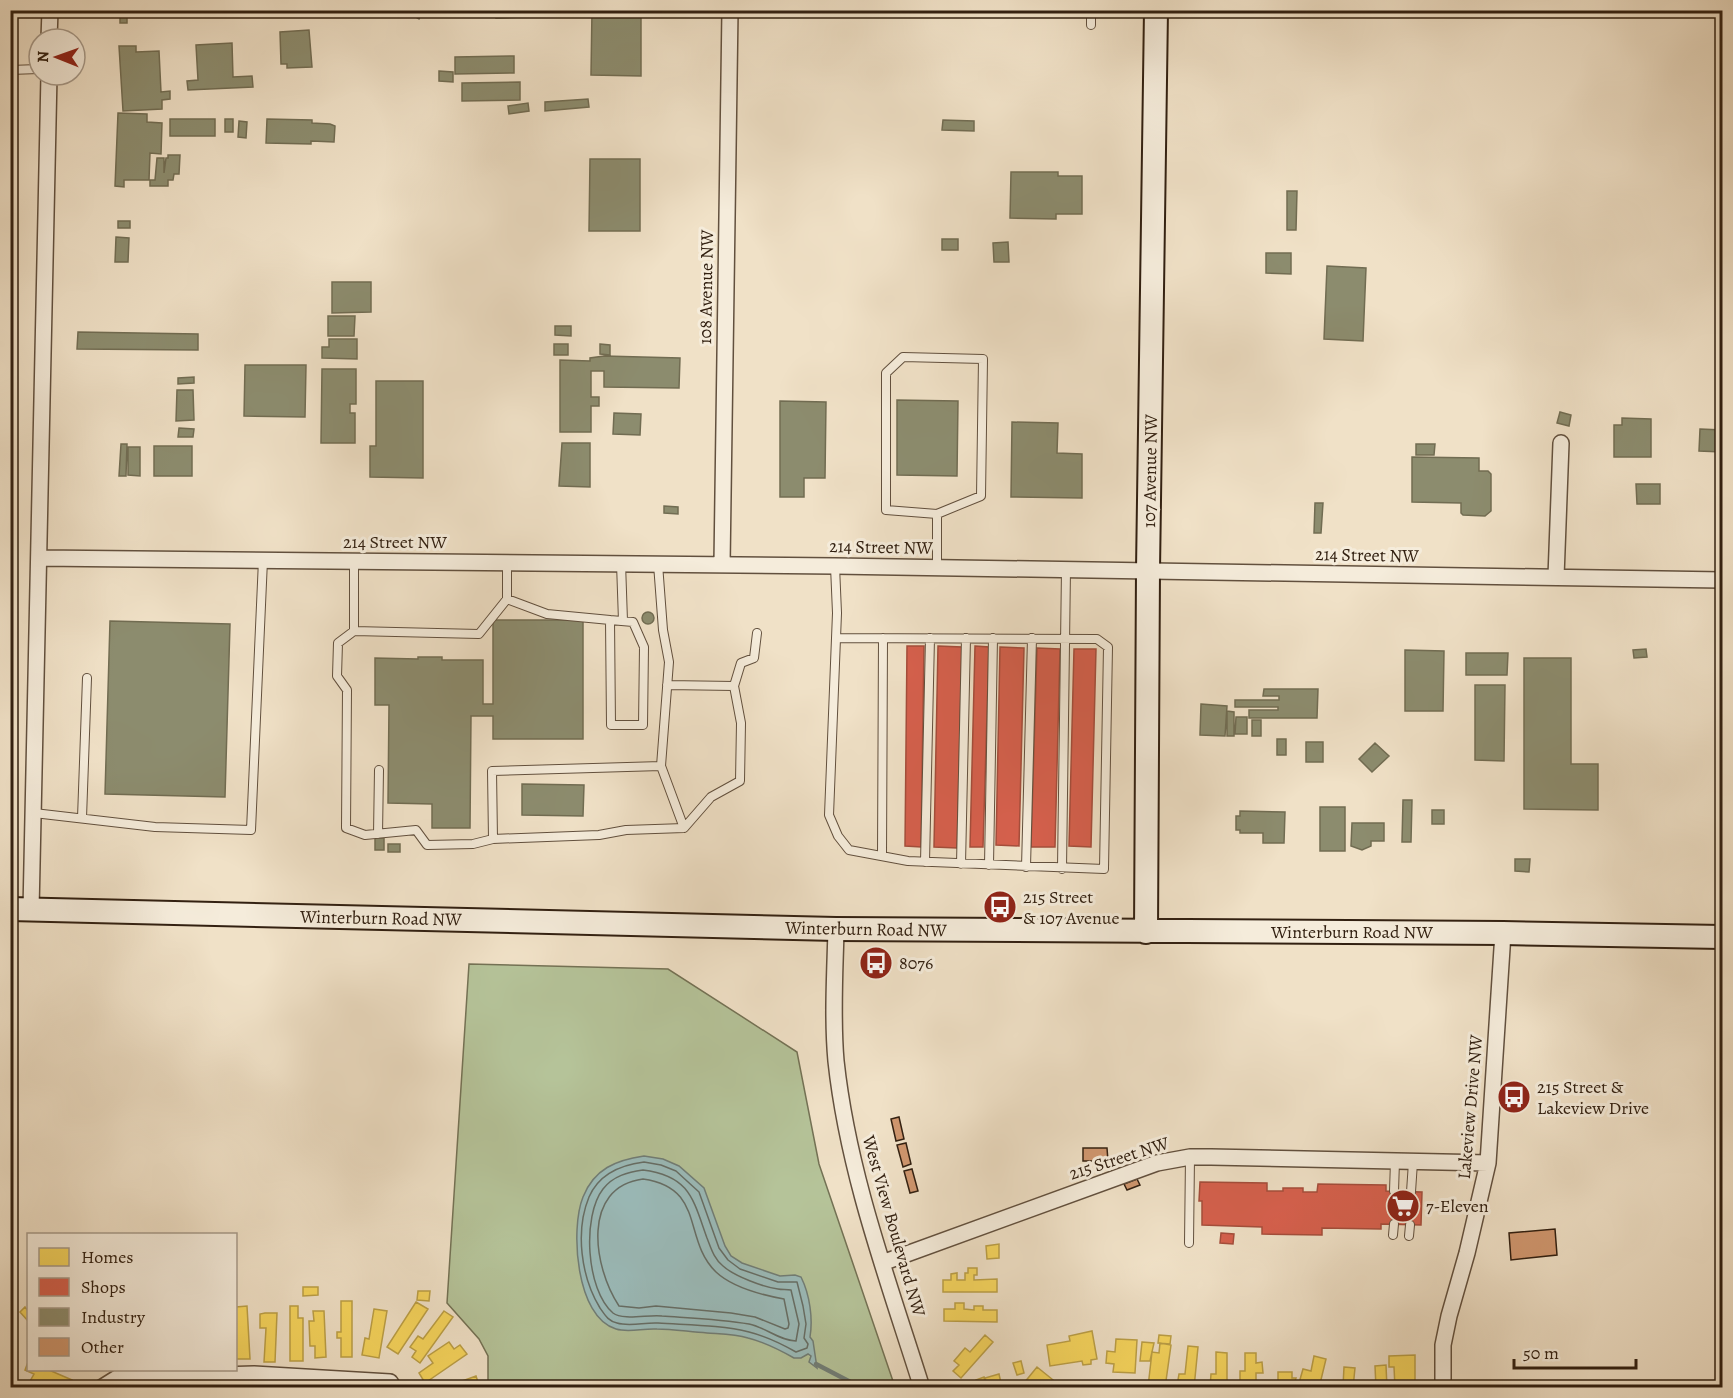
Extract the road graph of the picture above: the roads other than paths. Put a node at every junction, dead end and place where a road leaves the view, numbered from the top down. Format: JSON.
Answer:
{"nodes":[{"id":1,"x":50,"y":10,"type":"edge"},
{"id":2,"x":730,"y":10,"type":"edge"},
{"id":3,"x":1091,"y":10,"type":"edge"},
{"id":4,"x":1156,"y":10,"type":"edge"},
{"id":5,"x":1091,"y":25,"type":"dead end"},
{"id":6,"x":49,"y":27,"type":"edge"},
{"id":7,"x":27,"y":69,"type":"edge"},
{"id":8,"x":10,"y":70,"type":"edge"},
{"id":9,"x":49,"y":87,"type":"edge"},
{"id":10,"x":1561,"y":443,"type":"dead end"},
{"id":11,"x":937,"y":514,"type":"junction"},
{"id":12,"x":39,"y":558,"type":"junction"},
{"id":13,"x":263,"y":560,"type":"junction"},
{"id":14,"x":354,"y":561,"type":"junction"},
{"id":15,"x":507,"y":562,"type":"junction"},
{"id":16,"x":621,"y":563,"type":"junction"},
{"id":17,"x":658,"y":564,"type":"junction"},
{"id":18,"x":722,"y":564,"type":"junction"},
{"id":19,"x":835,"y":566,"type":"junction"},
{"id":20,"x":937,"y":567,"type":"junction"},
{"id":21,"x":1066,"y":569,"type":"junction"},
{"id":22,"x":1148,"y":570,"type":"junction"},
{"id":23,"x":1556,"y":578,"type":"junction"},
{"id":24,"x":1722,"y":580,"type":"edge"},
{"id":25,"x":507,"y":599,"type":"junction"},
{"id":26,"x":610,"y":620,"type":"junction"},
{"id":27,"x":623,"y":621,"type":"junction"},
{"id":28,"x":354,"y":631,"type":"junction"},
{"id":29,"x":757,"y":633,"type":"dead end"},
{"id":30,"x":837,"y":638,"type":"junction"},
{"id":31,"x":883,"y":638,"type":"junction"},
{"id":32,"x":930,"y":638,"type":"junction"},
{"id":33,"x":966,"y":638,"type":"junction"},
{"id":34,"x":993,"y":638,"type":"junction"},
{"id":35,"x":1032,"y":638,"type":"junction"},
{"id":36,"x":1066,"y":639,"type":"junction"},
{"id":37,"x":87,"y":678,"type":"dead end"},
{"id":38,"x":667,"y":686,"type":"junction"},
{"id":39,"x":734,"y":686,"type":"junction"},
{"id":40,"x":661,"y":766,"type":"junction"},
{"id":41,"x":379,"y":770,"type":"dead end"},
{"id":42,"x":34,"y":813,"type":"junction"},
{"id":43,"x":82,"y":818,"type":"junction"},
{"id":44,"x":684,"y":828,"type":"junction"},
{"id":45,"x":378,"y":834,"type":"junction"},
{"id":46,"x":493,"y":839,"type":"junction"},
{"id":47,"x":882,"y":856,"type":"junction"},
{"id":48,"x":925,"y":862,"type":"junction"},
{"id":49,"x":961,"y":864,"type":"junction"},
{"id":50,"x":989,"y":865,"type":"junction"},
{"id":51,"x":1026,"y":867,"type":"junction"},
{"id":52,"x":1062,"y":869,"type":"junction"},
{"id":53,"x":21,"y":910,"type":"edge"},
{"id":54,"x":836,"y":929,"type":"junction"},
{"id":55,"x":1146,"y":932,"type":"junction"},
{"id":56,"x":1503,"y":933,"type":"junction"},
{"id":57,"x":1722,"y":937,"type":"edge"},
{"id":58,"x":1190,"y":1157,"type":"junction"},
{"id":59,"x":1395,"y":1161,"type":"junction"},
{"id":60,"x":1413,"y":1162,"type":"junction"},
{"id":61,"x":1488,"y":1163,"type":"junction"},
{"id":62,"x":1394,"y":1191,"type":"dead end"},
{"id":63,"x":1411,"y":1191,"type":"dead end"},
{"id":64,"x":1394,"y":1224,"type":"dead end"},
{"id":65,"x":1410,"y":1225,"type":"dead end"},
{"id":66,"x":1393,"y":1235,"type":"dead end"},
{"id":67,"x":1409,"y":1236,"type":"dead end"},
{"id":68,"x":1189,"y":1243,"type":"dead end"},
{"id":69,"x":882,"y":1263,"type":"junction"},
{"id":70,"x":254,"y":1381,"type":"edge"},
{"id":71,"x":101,"y":1388,"type":"edge"},
{"id":72,"x":394,"y":1388,"type":"edge"},
{"id":73,"x":922,"y":1388,"type":"edge"},
{"id":74,"x":1443,"y":1388,"type":"edge"}],
"edges":[{"from":1,"to":6,"type":"street"},
{"from":2,"to":18,"type":"street","name":"108 Avenue NW"},
{"from":3,"to":5,"type":"lane"},
{"from":4,"to":22,"type":"main road","name":"107 Avenue NW"},
{"from":7,"to":8,"type":"lane"},
{"from":9,"to":12,"type":"street"},
{"from":10,"to":23,"type":"street"},
{"from":11,"to":11,"type":"lane"},
{"from":11,"to":20,"type":"lane"},
{"from":12,"to":13,"type":"street","name":"214 Street NW"},
{"from":12,"to":42,"type":"street"},
{"from":13,"to":14,"type":"street","name":"214 Street NW"},
{"from":13,"to":43,"type":"lane"},
{"from":14,"to":15,"type":"street","name":"214 Street NW"},
{"from":14,"to":28,"type":"lane"},
{"from":15,"to":16,"type":"street","name":"214 Street NW"},
{"from":15,"to":25,"type":"lane"},
{"from":16,"to":17,"type":"street","name":"214 Street NW"},
{"from":16,"to":27,"type":"lane"},
{"from":17,"to":18,"type":"street","name":"214 Street NW"},
{"from":17,"to":38,"type":"lane"},
{"from":18,"to":19,"type":"street","name":"214 Street NW"},
{"from":19,"to":20,"type":"street","name":"214 Street NW"},
{"from":19,"to":30,"type":"lane"},
{"from":20,"to":21,"type":"street","name":"214 Street NW"},
{"from":21,"to":22,"type":"street","name":"214 Street NW"},
{"from":21,"to":36,"type":"lane"},
{"from":22,"to":23,"type":"street","name":"214 Street NW"},
{"from":22,"to":55,"type":"main road","name":"107 Avenue NW"},
{"from":23,"to":24,"type":"street","name":"214 Street NW"},
{"from":25,"to":26,"type":"lane"},
{"from":25,"to":28,"type":"lane"},
{"from":26,"to":27,"type":"lane"},
{"from":26,"to":27,"type":"lane"},
{"from":28,"to":45,"type":"lane"},
{"from":29,"to":39,"type":"lane"},
{"from":30,"to":31,"type":"lane"},
{"from":30,"to":47,"type":"lane"},
{"from":31,"to":32,"type":"lane"},
{"from":31,"to":47,"type":"lane"},
{"from":32,"to":33,"type":"lane"},
{"from":32,"to":48,"type":"lane"},
{"from":33,"to":34,"type":"lane"},
{"from":33,"to":49,"type":"lane"},
{"from":34,"to":35,"type":"lane"},
{"from":34,"to":50,"type":"lane"},
{"from":35,"to":36,"type":"lane"},
{"from":35,"to":51,"type":"lane"},
{"from":36,"to":52,"type":"lane"},
{"from":36,"to":52,"type":"lane"},
{"from":37,"to":43,"type":"lane"},
{"from":38,"to":39,"type":"lane"},
{"from":38,"to":40,"type":"lane"},
{"from":39,"to":44,"type":"lane"},
{"from":40,"to":44,"type":"lane"},
{"from":40,"to":46,"type":"lane"},
{"from":41,"to":45,"type":"lane"},
{"from":42,"to":43,"type":"lane"},
{"from":42,"to":53,"type":"street"},
{"from":44,"to":46,"type":"lane"},
{"from":45,"to":46,"type":"lane"},
{"from":47,"to":48,"type":"lane"},
{"from":48,"to":49,"type":"lane"},
{"from":49,"to":50,"type":"lane"},
{"from":50,"to":51,"type":"lane"},
{"from":51,"to":52,"type":"lane"},
{"from":53,"to":54,"type":"main road","name":"Winterburn Road NW"},
{"from":54,"to":55,"type":"main road","name":"Winterburn Road NW"},
{"from":54,"to":69,"type":"street","name":"West View Boulevard NW"},
{"from":55,"to":56,"type":"main road","name":"Winterburn Road NW"},
{"from":56,"to":57,"type":"main road","name":"Winterburn Road NW"},
{"from":56,"to":61,"type":"street","name":"Lakeview Drive NW"},
{"from":58,"to":59,"type":"street","name":"215 Street NW"},
{"from":58,"to":68,"type":"lane"},
{"from":58,"to":69,"type":"street","name":"215 Street NW"},
{"from":59,"to":60,"type":"street","name":"215 Street NW"},
{"from":59,"to":62,"type":"lane"},
{"from":60,"to":61,"type":"street","name":"215 Street NW"},
{"from":60,"to":63,"type":"lane"},
{"from":61,"to":74,"type":"street","name":"Lakeview Drive NW"},
{"from":64,"to":66,"type":"lane"},
{"from":65,"to":67,"type":"lane"},
{"from":69,"to":73,"type":"street","name":"West View Boulevard NW"},
{"from":70,"to":71,"type":"street"},
{"from":70,"to":72,"type":"street"}]}
